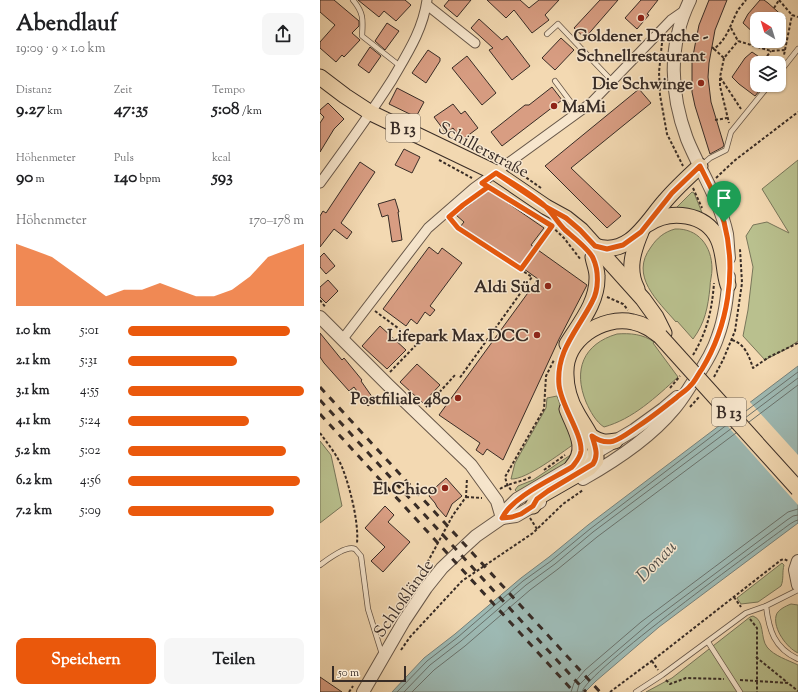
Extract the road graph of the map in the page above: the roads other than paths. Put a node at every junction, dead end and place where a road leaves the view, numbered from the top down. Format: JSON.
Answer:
{"nodes":[{"id":1,"x":352,"y":0,"type":"edge"},
{"id":2,"x":690,"y":0,"type":"edge"},
{"id":3,"x":425,"y":2,"type":"edge"},
{"id":4,"x":684,"y":11,"type":"junction"},
{"id":5,"x":547,"y":34,"type":"dead end"},
{"id":6,"x":475,"y":43,"type":"dead end"},
{"id":7,"x":798,"y":49,"type":"edge"},
{"id":8,"x":786,"y":65,"type":"edge"},
{"id":9,"x":400,"y":66,"type":"junction"},
{"id":10,"x":320,"y":77,"type":"edge"},
{"id":11,"x":555,"y":81,"type":"dead end"},
{"id":12,"x":613,"y":82,"type":"junction"},
{"id":13,"x":763,"y":92,"type":"edge"},
{"id":14,"x":371,"y":113,"type":"junction"},
{"id":15,"x":580,"y":113,"type":"junction"},
{"id":16,"x":700,"y":166,"type":"junction"},
{"id":17,"x":496,"y":173,"type":"junction"},
{"id":18,"x":320,"y":183,"type":"edge"},
{"id":19,"x":643,"y":229,"type":"junction"},
{"id":20,"x":590,"y":254,"type":"junction"},
{"id":21,"x":721,"y":282,"type":"junction"},
{"id":22,"x":643,"y":298,"type":"junction"},
{"id":23,"x":320,"y":317,"type":"edge"},
{"id":24,"x":662,"y":335,"type":"junction"},
{"id":25,"x":342,"y":340,"type":"junction"},
{"id":26,"x":690,"y":386,"type":"junction"},
{"id":27,"x":592,"y":436,"type":"junction"},
{"id":28,"x":615,"y":441,"type":"junction"},
{"id":29,"x":596,"y":452,"type":"junction"},
{"id":30,"x":570,"y":460,"type":"junction"},
{"id":31,"x":798,"y":481,"type":"edge"},
{"id":32,"x":798,"y":489,"type":"edge"},
{"id":33,"x":533,"y":506,"type":"junction"},
{"id":34,"x":502,"y":518,"type":"junction"},
{"id":35,"x":797,"y":563,"type":"edge"},
{"id":36,"x":320,"y":565,"type":"edge"},
{"id":37,"x":798,"y":585,"type":"edge"},
{"id":38,"x":798,"y":590,"type":"edge"},
{"id":39,"x":766,"y":606,"type":"junction"},
{"id":40,"x":708,"y":642,"type":"junction"},
{"id":41,"x":383,"y":657,"type":"junction"},
{"id":42,"x":798,"y":659,"type":"edge"},
{"id":43,"x":362,"y":692,"type":"edge"},
{"id":44,"x":636,"y":692,"type":"edge"},
{"id":45,"x":740,"y":692,"type":"edge"}],
"edges":[{"from":1,"to":9,"type":"lane"},
{"from":2,"to":4,"type":"street"},
{"from":3,"to":6,"type":"street"},
{"from":3,"to":9,"type":"street"},
{"from":4,"to":12,"type":"street"},
{"from":4,"to":16,"type":"street"},
{"from":5,"to":12,"type":"lane"},
{"from":7,"to":8,"type":"lane"},
{"from":9,"to":14,"type":"street"},
{"from":10,"to":14,"type":"main road","name":"Schillerstraße","number":"B 13"},
{"from":11,"to":15,"type":"lane"},
{"from":12,"to":15,"type":"street"},
{"from":13,"to":16,"type":"lane"},
{"from":14,"to":17,"type":"main road","name":"Schillerstraße","number":"B 13"},
{"from":14,"to":18,"type":"street"},
{"from":15,"to":17,"type":"street"},
{"from":16,"to":19,"type":"main road"},
{"from":16,"to":21,"type":"street"},
{"from":17,"to":20,"type":"main road","name":"Schillerstraße","number":"B 13"},
{"from":17,"to":25,"type":"street"},
{"from":19,"to":20,"type":"main road"},
{"from":19,"to":21,"type":"main road"},
{"from":19,"to":22,"type":"main road"},
{"from":20,"to":22,"type":"main road","name":"Schillerstraße","number":"B 13"},
{"from":20,"to":24,"type":"main road","name":"Schillerstraße","number":"B 13"},
{"from":20,"to":30,"type":"main road"},
{"from":21,"to":26,"type":"street"},
{"from":22,"to":24,"type":"main road","name":"Schillerstraße","number":"B 13"},
{"from":23,"to":25,"type":"street"},
{"from":24,"to":27,"type":"main road"},
{"from":24,"to":31,"type":"main road","number":"B 13"},
{"from":24,"to":32,"type":"main road","number":"B 13","bridge":true},
{"from":25,"to":34,"type":"street"},
{"from":26,"to":28,"type":"street"},
{"from":26,"to":33,"type":"street"},
{"from":27,"to":28,"type":"main road"},
{"from":27,"to":29,"type":"main road"},
{"from":28,"to":29,"type":"street"},
{"from":29,"to":30,"type":"street"},
{"from":29,"to":33,"type":"main road"},
{"from":30,"to":34,"type":"street"},
{"from":33,"to":34,"type":"street"},
{"from":34,"to":41,"type":"street","name":"Schloßlände"},
{"from":35,"to":37,"type":"street"},
{"from":36,"to":41,"type":"lane"},
{"from":38,"to":39,"type":"lane"},
{"from":39,"to":40,"type":"lane"},
{"from":39,"to":42,"type":"lane"},
{"from":40,"to":44,"type":"lane"},
{"from":40,"to":45,"type":"lane"},
{"from":41,"to":43,"type":"street","name":"Schloßlände"}]}
